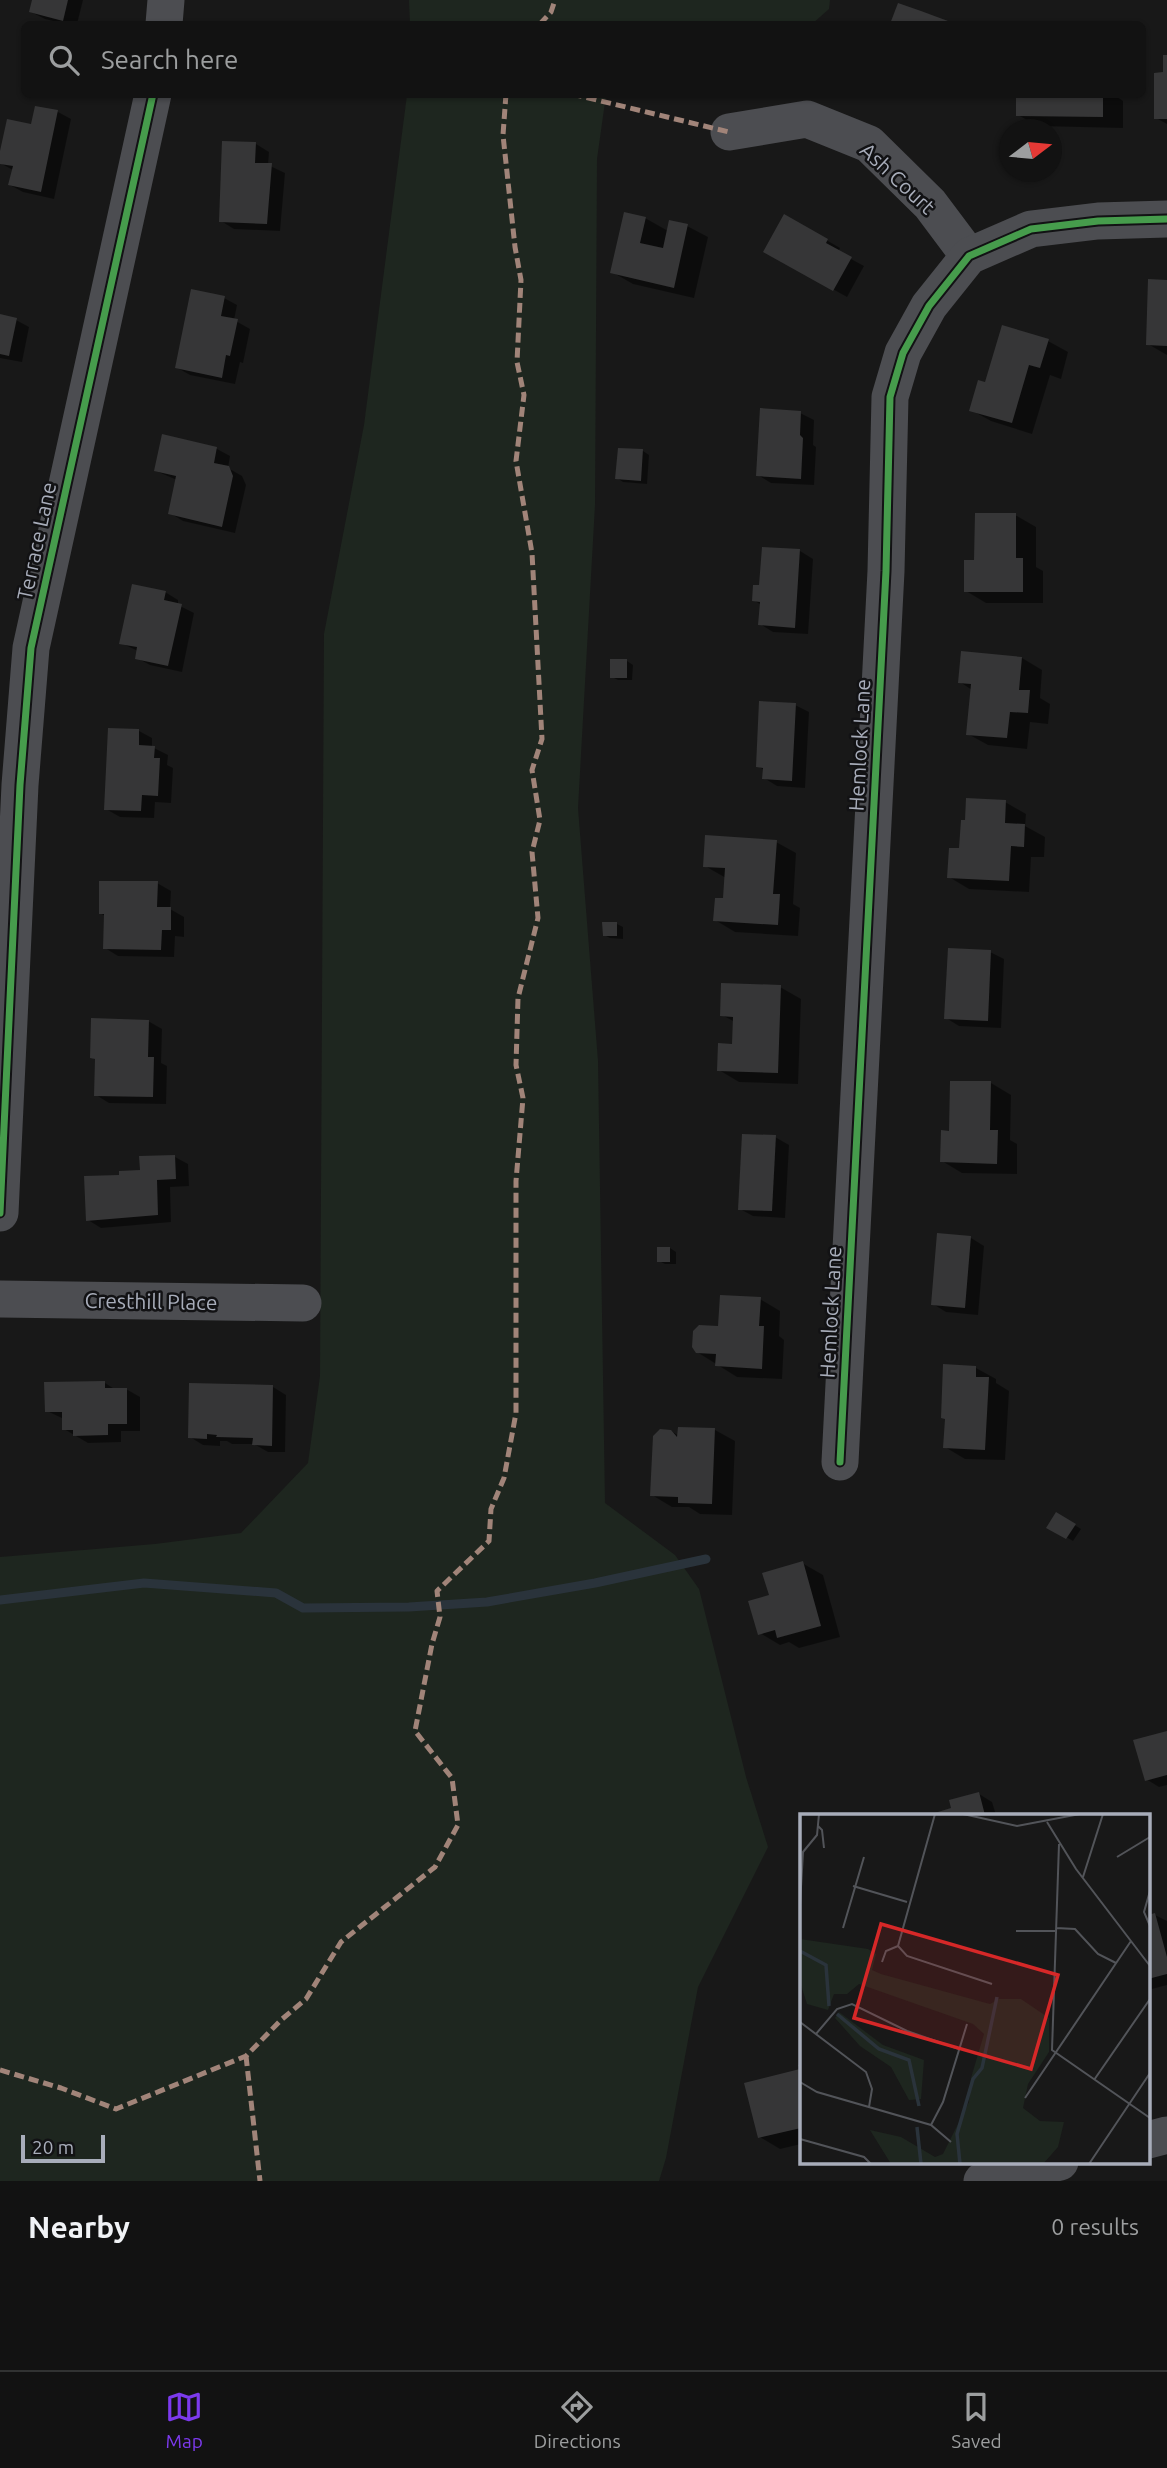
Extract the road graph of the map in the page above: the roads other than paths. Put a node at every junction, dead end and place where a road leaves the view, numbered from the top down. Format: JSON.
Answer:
{"nodes":[{"id":1,"x":166,"y":0,"type":"edge"},
{"id":2,"x":164,"y":21,"type":"edge"},
{"id":3,"x":152,"y":98,"type":"edge"},
{"id":4,"x":729,"y":132,"type":"dead end"},
{"id":5,"x":1167,"y":219,"type":"edge"},
{"id":6,"x":970,"y":256,"type":"junction"},
{"id":7,"x":0,"y":1213,"type":"edge"},
{"id":8,"x":0,"y":1298,"type":"edge"},
{"id":9,"x":303,"y":1303,"type":"dead end"},
{"id":10,"x":840,"y":1462,"type":"dead end"},
{"id":11,"x":1167,"y":2135,"type":"edge"},
{"id":12,"x":1150,"y":2139,"type":"edge"},
{"id":13,"x":1052,"y":2164,"type":"edge"},
{"id":14,"x":982,"y":2181,"type":"edge"}],
"edges":[{"from":1,"to":2,"type":"street"},
{"from":3,"to":7,"type":"street","name":"Terrace Lane"},
{"from":4,"to":6,"type":"street","name":"Ash Court"},
{"from":5,"to":6,"type":"street","name":"Hemlock Lane"},
{"from":6,"to":10,"type":"street","name":"Hemlock Lane"},
{"from":8,"to":9,"type":"street","name":"Cresthill Place"},
{"from":11,"to":12,"type":"street"},
{"from":13,"to":14,"type":"street"}]}
